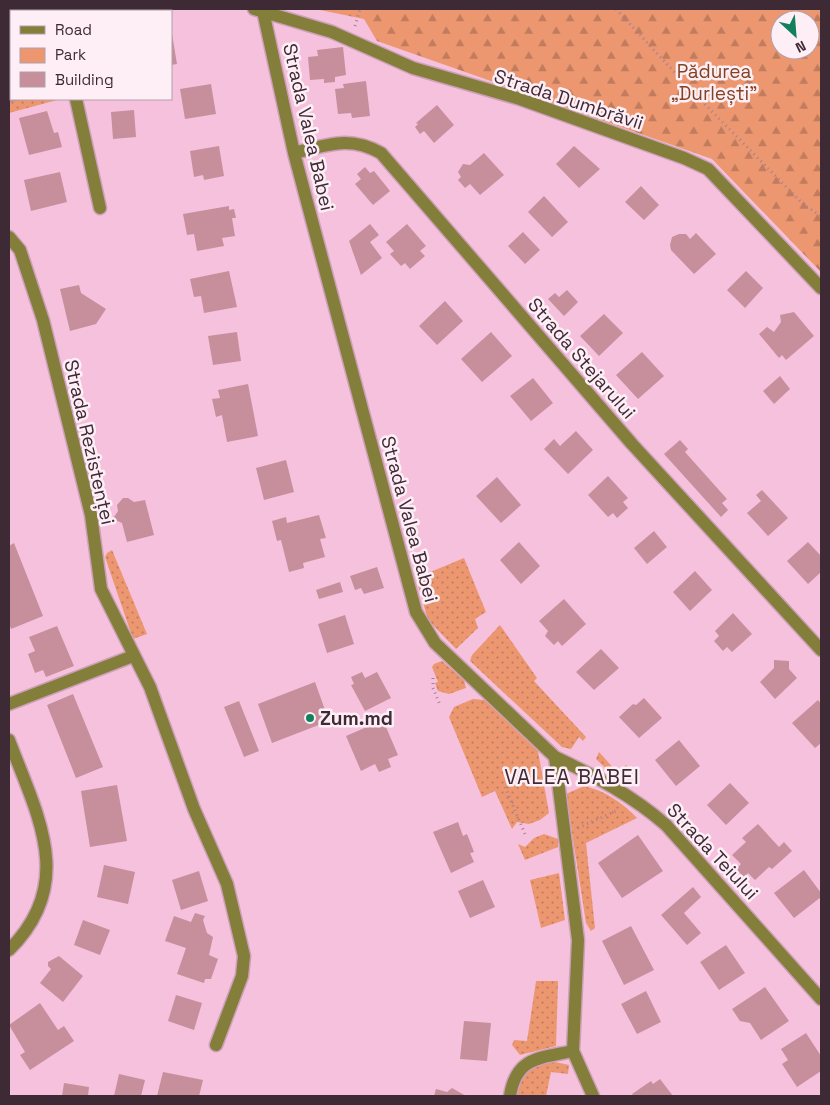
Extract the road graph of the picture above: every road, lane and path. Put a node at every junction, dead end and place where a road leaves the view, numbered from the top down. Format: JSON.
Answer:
{"nodes":[{"id":1,"x":616,"y":9,"type":"edge"},
{"id":2,"x":259,"y":10,"type":"edge"},
{"id":3,"x":76,"y":100,"type":"edge"},
{"id":4,"x":294,"y":154,"type":"junction"},
{"id":5,"x":100,"y":208,"type":"dead end"},
{"id":6,"x":821,"y":216,"type":"edge"},
{"id":7,"x":9,"y":237,"type":"edge"},
{"id":8,"x":821,"y":288,"type":"edge"},
{"id":9,"x":821,"y":650,"type":"edge"},
{"id":10,"x":133,"y":656,"type":"junction"},
{"id":11,"x":433,"y":678,"type":"dead end"},
{"id":12,"x":9,"y":704,"type":"edge"},
{"id":13,"x":440,"y":705,"type":"dead end"},
{"id":14,"x":9,"y":740,"type":"edge"},
{"id":15,"x":555,"y":757,"type":"junction"},
{"id":16,"x":505,"y":787,"type":"dead end"},
{"id":17,"x":637,"y":801,"type":"junction"},
{"id":18,"x":525,"y":834,"type":"dead end"},
{"id":19,"x":564,"y":834,"type":"junction"},
{"id":20,"x":9,"y":950,"type":"edge"},
{"id":21,"x":821,"y":999,"type":"edge"},
{"id":22,"x":216,"y":1045,"type":"dead end"},
{"id":23,"x":573,"y":1051,"type":"junction"},
{"id":24,"x":510,"y":1096,"type":"edge"},
{"id":25,"x":593,"y":1096,"type":"edge"}],
"edges":[{"from":1,"to":6,"type":"path"},
{"from":2,"to":4,"type":"street","name":"Strada Valea Babei"},
{"from":2,"to":8,"type":"street","name":"Strada Dumbrăvii"},
{"from":3,"to":5,"type":"street"},
{"from":4,"to":9,"type":"street","name":"Strada Stejarului"},
{"from":4,"to":15,"type":"street","name":"Strada Valea Babei"},
{"from":7,"to":10,"type":"street","name":"Strada Rezistenței"},
{"from":10,"to":12,"type":"street"},
{"from":10,"to":22,"type":"street","name":"Strada Rezistenței"},
{"from":11,"to":13,"type":"path"},
{"from":14,"to":20,"type":"street"},
{"from":15,"to":17,"type":"street","name":"Strada Teiului"},
{"from":15,"to":19,"type":"street"},
{"from":16,"to":18,"type":"path"},
{"from":17,"to":19,"type":"path"},
{"from":17,"to":21,"type":"street","name":"Strada Teiului"},
{"from":19,"to":23,"type":"street"},
{"from":23,"to":24,"type":"street"},
{"from":23,"to":25,"type":"street"}]}
